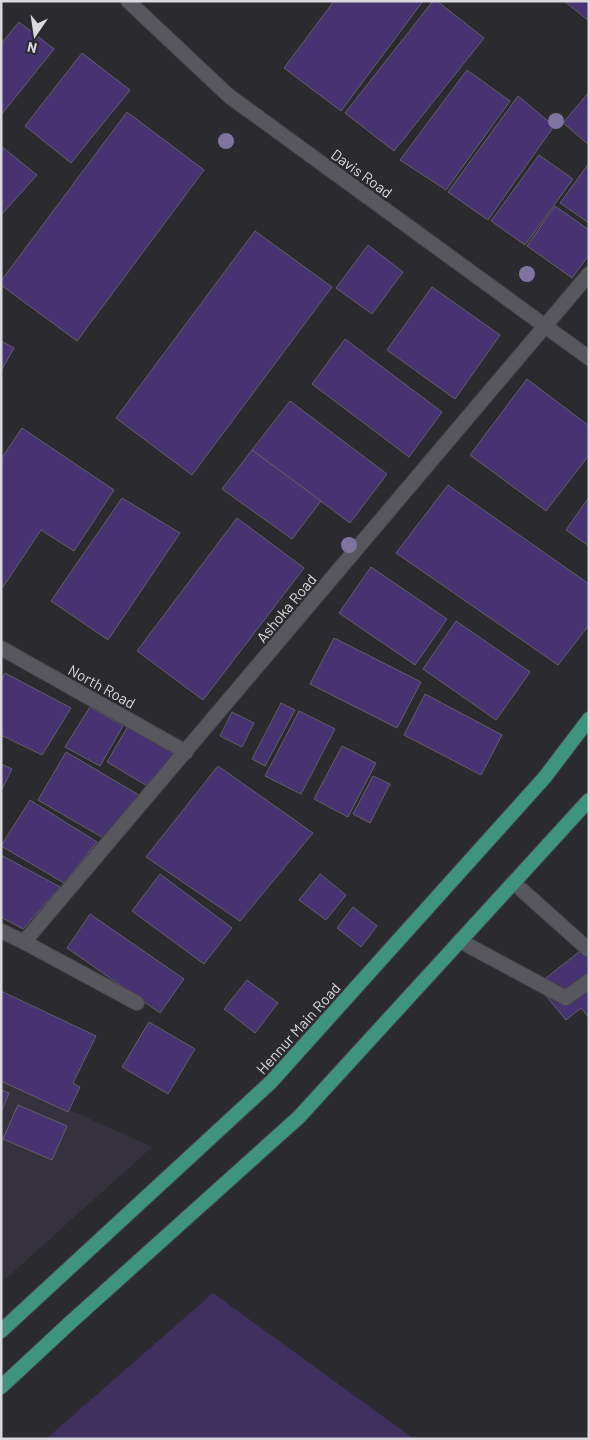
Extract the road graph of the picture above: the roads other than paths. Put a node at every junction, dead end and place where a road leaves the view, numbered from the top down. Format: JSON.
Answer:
{"nodes":[{"id":1,"x":128,"y":1,"type":"edge"},
{"id":2,"x":589,"y":274,"type":"edge"},
{"id":3,"x":544,"y":326,"type":"junction"},
{"id":4,"x":589,"y":358,"type":"edge"},
{"id":5,"x":1,"y":648,"type":"edge"},
{"id":6,"x":589,"y":719,"type":"edge"},
{"id":7,"x":186,"y":752,"type":"junction"},
{"id":8,"x":589,"y":800,"type":"edge"},
{"id":9,"x":514,"y":883,"type":"junction"},
{"id":10,"x":1,"y":931,"type":"edge"},
{"id":11,"x":24,"y":942,"type":"junction"},
{"id":12,"x":460,"y":942,"type":"junction"},
{"id":13,"x":589,"y":950,"type":"edge"},
{"id":14,"x":589,"y":981,"type":"edge"},
{"id":15,"x":138,"y":1003,"type":"dead end"},
{"id":16,"x":1,"y":1331,"type":"edge"},
{"id":17,"x":1,"y":1386,"type":"edge"}],
"edges":[{"from":1,"to":3,"type":"street","name":"Davis Road"},
{"from":2,"to":3,"type":"street","name":"Ashoka Road"},
{"from":3,"to":4,"type":"street","name":"Davis Road"},
{"from":3,"to":7,"type":"street","name":"Ashoka Road"},
{"from":5,"to":7,"type":"street","name":"North Road"},
{"from":6,"to":16,"type":"main road","name":"Hennur Main Road"},
{"from":7,"to":11,"type":"street","name":"Ashoka Road"},
{"from":8,"to":9,"type":"main road"},
{"from":9,"to":12,"type":"main road"},
{"from":9,"to":13,"type":"street"},
{"from":10,"to":11,"type":"street"},
{"from":11,"to":15,"type":"street"},
{"from":12,"to":14,"type":"street"},
{"from":12,"to":17,"type":"main road"}]}
